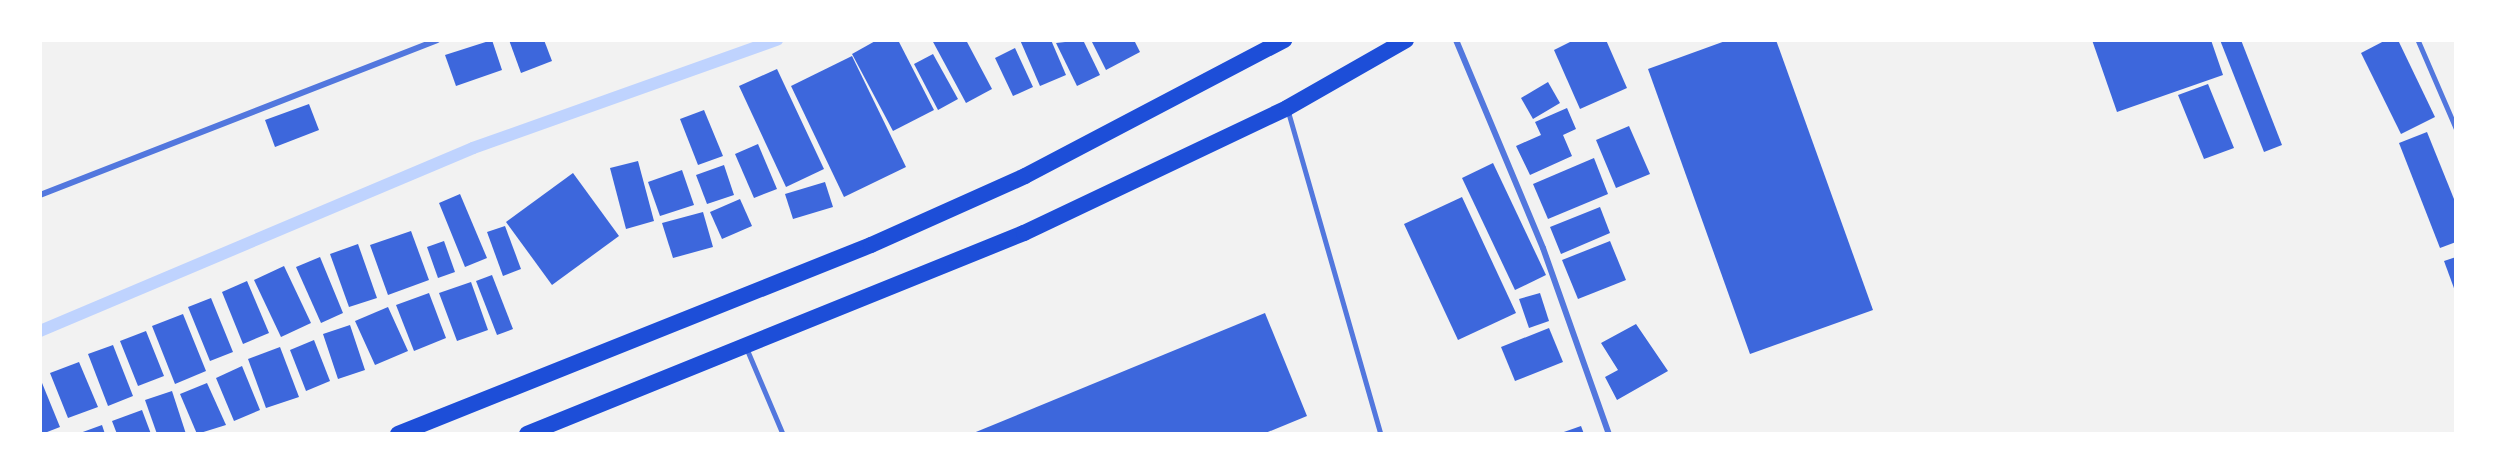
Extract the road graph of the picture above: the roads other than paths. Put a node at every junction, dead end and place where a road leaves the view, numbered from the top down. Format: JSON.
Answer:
{"nodes":[{"id":1,"x":437,"y":40,"type":"edge"},
{"id":2,"x":1284,"y":40,"type":"edge"},
{"id":3,"x":1406,"y":40,"type":"edge"},
{"id":4,"x":1456,"y":40,"type":"edge"},
{"id":5,"x":2418,"y":40,"type":"edge"},
{"id":6,"x":1287,"y":108,"type":"junction"},
{"id":7,"x":2456,"y":128,"type":"edge"},
{"id":8,"x":40,"y":195,"type":"edge"},
{"id":9,"x":747,"y":349,"type":"junction"},
{"id":10,"x":398,"y":434,"type":"edge"},
{"id":11,"x":527,"y":434,"type":"edge"},
{"id":12,"x":783,"y":434,"type":"edge"},
{"id":13,"x":1381,"y":434,"type":"edge"},
{"id":14,"x":1609,"y":434,"type":"edge"}],
"edges":[{"from":1,"to":8,"type":"street"},
{"from":2,"to":10,"type":"highway"},
{"from":3,"to":6,"type":"highway"},
{"from":4,"to":14,"type":"street"},
{"from":5,"to":7,"type":"lane"},
{"from":6,"to":9,"type":"highway"},
{"from":6,"to":13,"type":"lane"},
{"from":9,"to":11,"type":"highway"},
{"from":9,"to":12,"type":"lane"}]}
